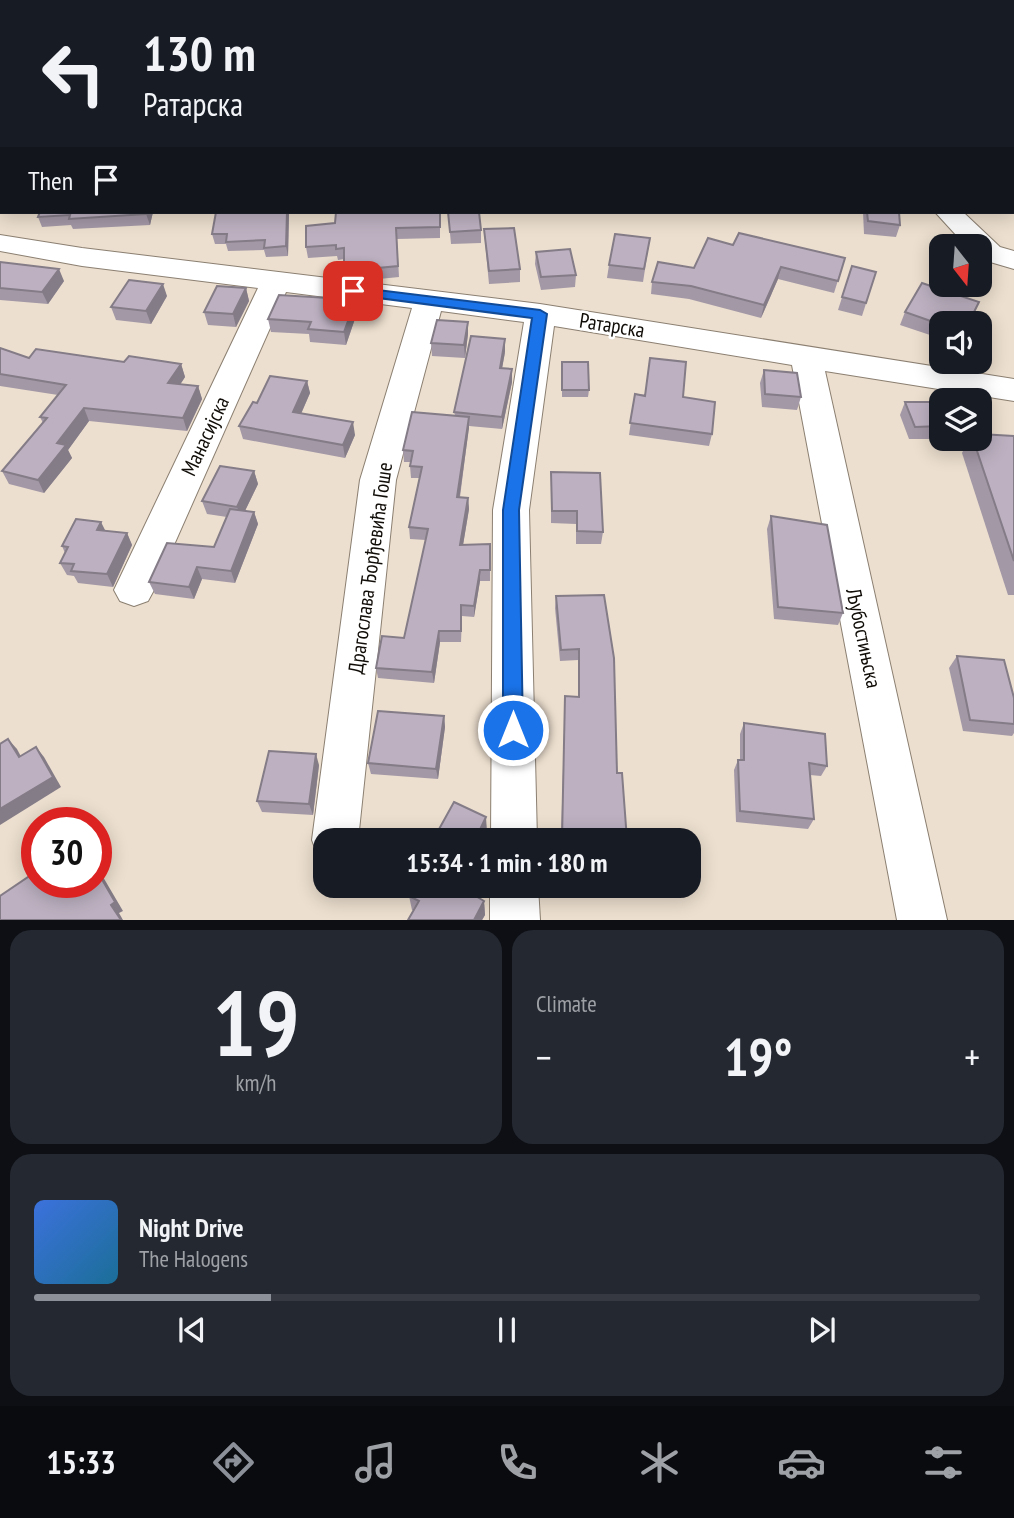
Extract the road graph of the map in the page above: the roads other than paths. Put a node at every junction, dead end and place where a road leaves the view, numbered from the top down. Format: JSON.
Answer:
{"nodes":[{"id":1,"x":950,"y":214,"type":"edge"},
{"id":2,"x":0,"y":243,"type":"edge"},
{"id":3,"x":1014,"y":260,"type":"edge"},
{"id":4,"x":276,"y":282,"type":"junction"},
{"id":5,"x":429,"y":301,"type":"junction"},
{"id":6,"x":540,"y":314,"type":"junction"},
{"id":7,"x":806,"y":356,"type":"junction"},
{"id":8,"x":1014,"y":390,"type":"edge"},
{"id":9,"x":134,"y":590,"type":"dead end"},
{"id":10,"x":336,"y":828,"type":"edge"},
{"id":11,"x":514,"y":828,"type":"edge"},
{"id":12,"x":514,"y":898,"type":"edge"},
{"id":13,"x":515,"y":919,"type":"edge"},
{"id":14,"x":922,"y":919,"type":"edge"}],
"edges":[{"from":1,"to":3,"type":"street"},
{"from":2,"to":4,"type":"street","name":"Ратарска"},
{"from":4,"to":5,"type":"street","name":"Ратарска"},
{"from":4,"to":9,"type":"street","name":"Манасијска"},
{"from":5,"to":6,"type":"street","name":"Ратарска"},
{"from":5,"to":10,"type":"street","name":"Драгослава Ђорђевића Гоше"},
{"from":6,"to":7,"type":"street","name":"Ратарска"},
{"from":6,"to":11,"type":"street"},
{"from":7,"to":8,"type":"street","name":"Ратарска"},
{"from":7,"to":14,"type":"street","name":"Љубостињска"},
{"from":12,"to":13,"type":"street"}]}
